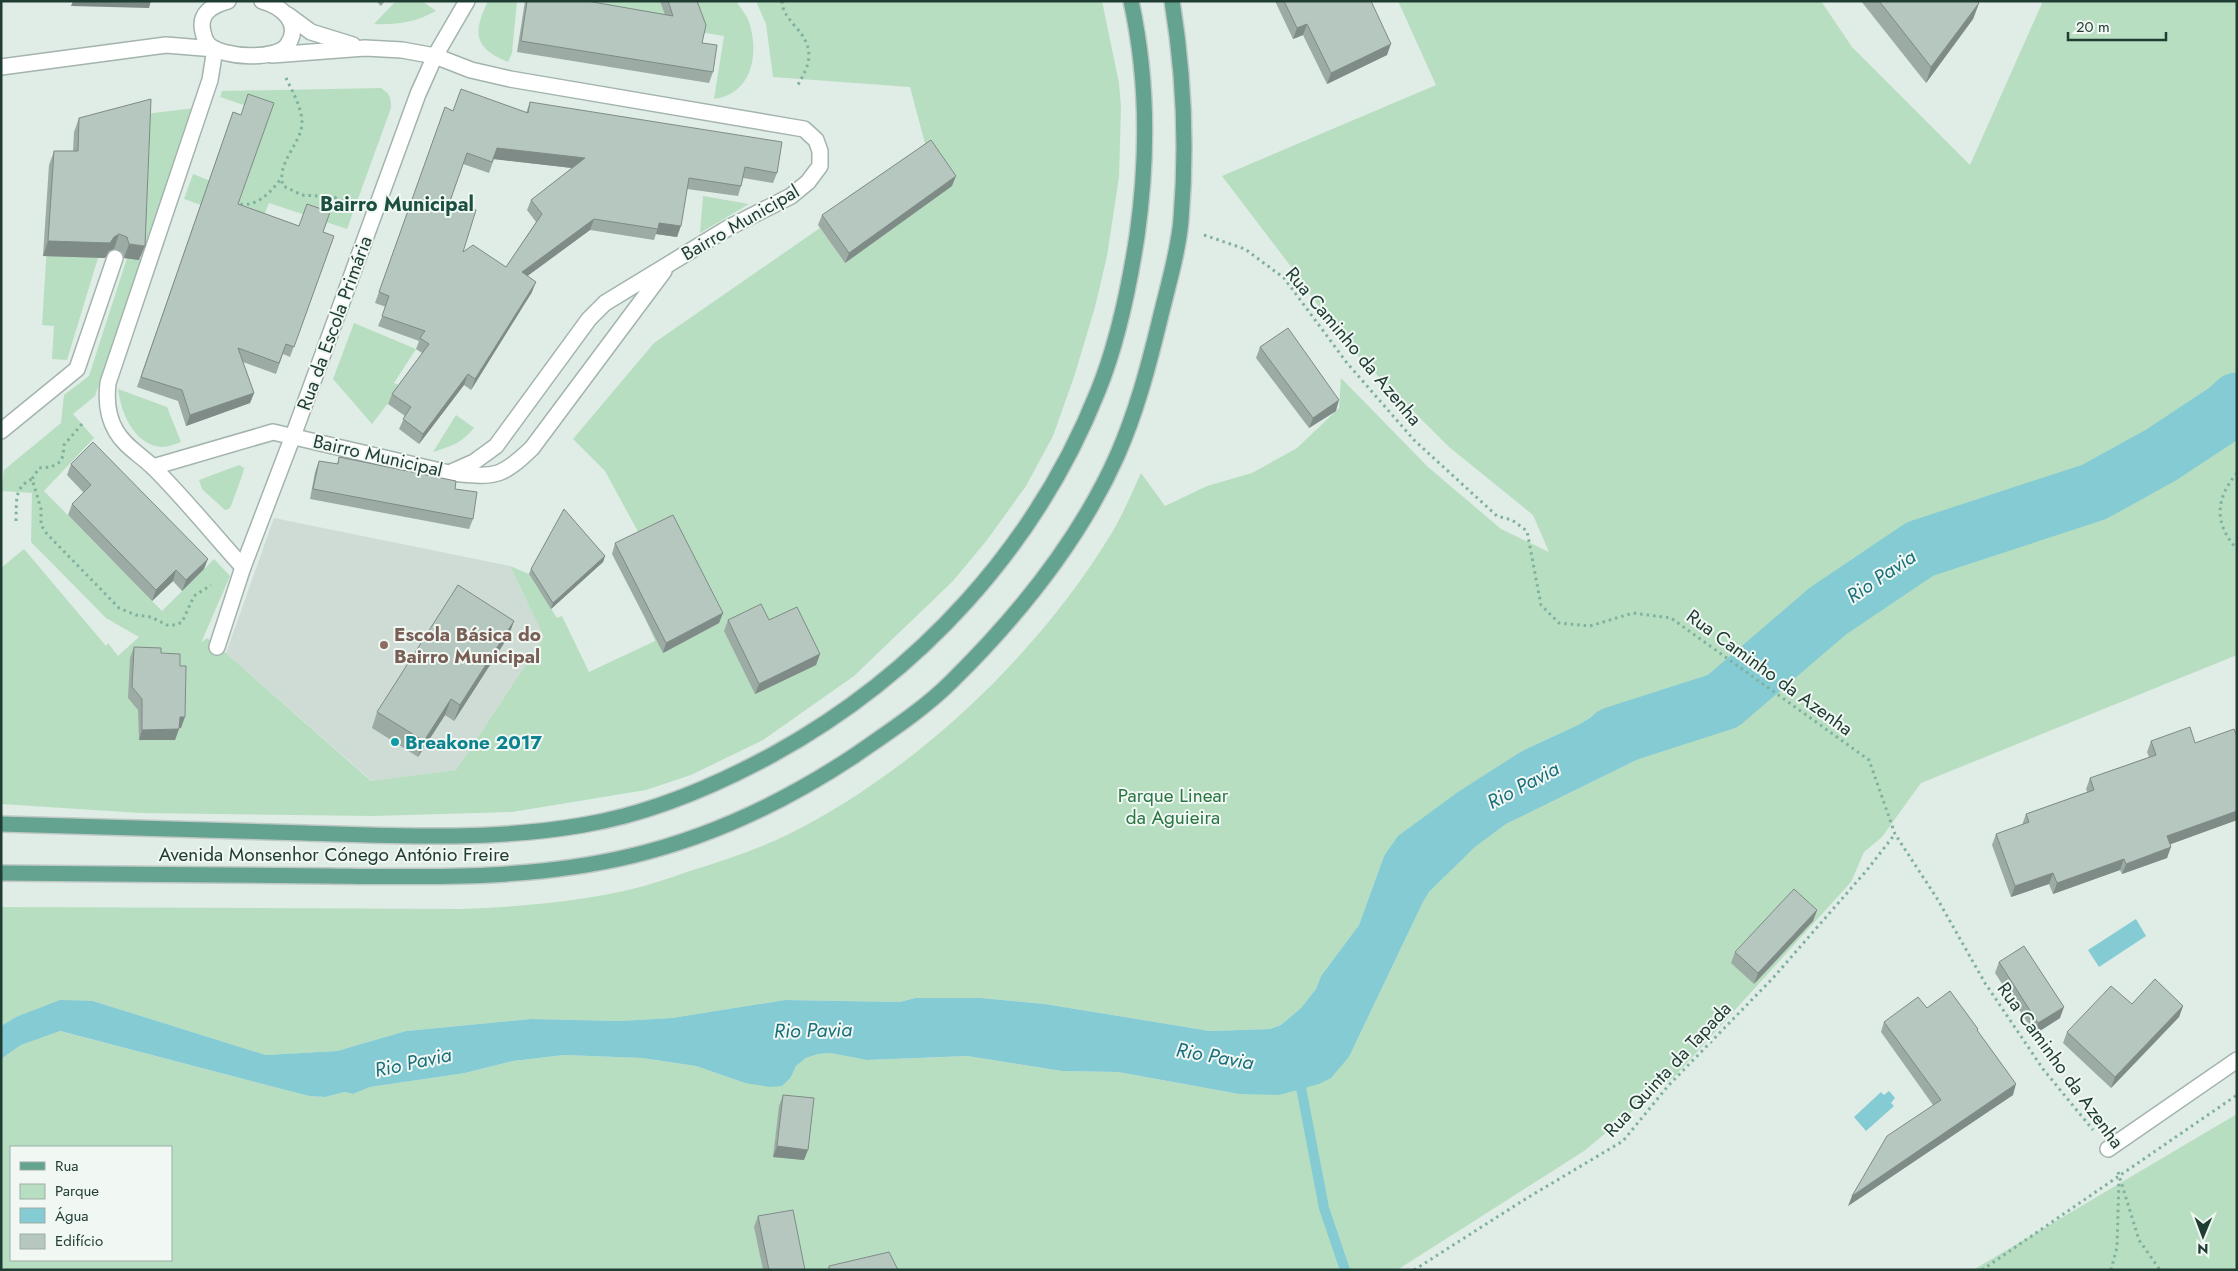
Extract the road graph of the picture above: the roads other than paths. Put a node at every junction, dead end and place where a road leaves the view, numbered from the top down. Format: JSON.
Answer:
{"nodes":[{"id":1,"x":206,"y":1,"type":"edge"},
{"id":2,"x":228,"y":1,"type":"edge"},
{"id":3,"x":467,"y":1,"type":"edge"},
{"id":4,"x":1131,"y":1,"type":"edge"},
{"id":5,"x":1172,"y":1,"type":"edge"},
{"id":6,"x":269,"y":2,"type":"edge"},
{"id":7,"x":288,"y":15,"type":"junction"},
{"id":8,"x":202,"y":20,"type":"junction"},
{"id":9,"x":166,"y":45,"type":"junction"},
{"id":10,"x":365,"y":48,"type":"junction"},
{"id":11,"x":215,"y":49,"type":"junction"},
{"id":12,"x":272,"y":55,"type":"junction"},
{"id":13,"x":435,"y":56,"type":"junction"},
{"id":14,"x":1,"y":67,"type":"edge"},
{"id":15,"x":115,"y":258,"type":"edge"},
{"id":16,"x":669,"y":264,"type":"junction"},
{"id":17,"x":1,"y":431,"type":"edge"},
{"id":18,"x":293,"y":436,"type":"junction"},
{"id":19,"x":153,"y":467,"type":"junction"},
{"id":20,"x":449,"y":473,"type":"junction"},
{"id":21,"x":243,"y":567,"type":"junction"},
{"id":22,"x":216,"y":647,"type":"dead end"},
{"id":23,"x":1,"y":824,"type":"edge"},
{"id":24,"x":1,"y":873,"type":"edge"},
{"id":25,"x":2237,"y":1060,"type":"edge"},
{"id":26,"x":2108,"y":1149,"type":"road end"}],
"edges":[{"from":1,"to":8,"type":"street"},
{"from":2,"to":8,"type":"street"},
{"from":3,"to":13,"type":"street"},
{"from":4,"to":23,"type":"main road","name":"Avenida Monsenhor Cónego António Freire"},
{"from":5,"to":24,"type":"main road","name":"Avenida Monsenhor Cónego António Freire"},
{"from":6,"to":7,"type":"street"},
{"from":7,"to":10,"type":"street"},
{"from":7,"to":12,"type":"street"},
{"from":8,"to":9,"type":"street"},
{"from":8,"to":11,"type":"street"},
{"from":9,"to":11,"type":"street"},
{"from":9,"to":14,"type":"street"},
{"from":10,"to":12,"type":"street"},
{"from":10,"to":13,"type":"street"},
{"from":11,"to":12,"type":"street"},
{"from":11,"to":19,"type":"street"},
{"from":13,"to":16,"type":"street","name":"Bairro Municipal"},
{"from":13,"to":18,"type":"street","name":"Rua da Escola Primária"},
{"from":15,"to":17,"type":"street"},
{"from":16,"to":20,"type":"street","name":"Bairro Municipal"},
{"from":16,"to":20,"type":"street"},
{"from":18,"to":19,"type":"street","name":"Bairro Municipal"},
{"from":18,"to":20,"type":"street","name":"Bairro Municipal"},
{"from":18,"to":21,"type":"street","name":"Bairro Municipal"},
{"from":19,"to":21,"type":"street"},
{"from":21,"to":22,"type":"street","name":"Bairro Municipal"},
{"from":25,"to":26,"type":"street"}]}
